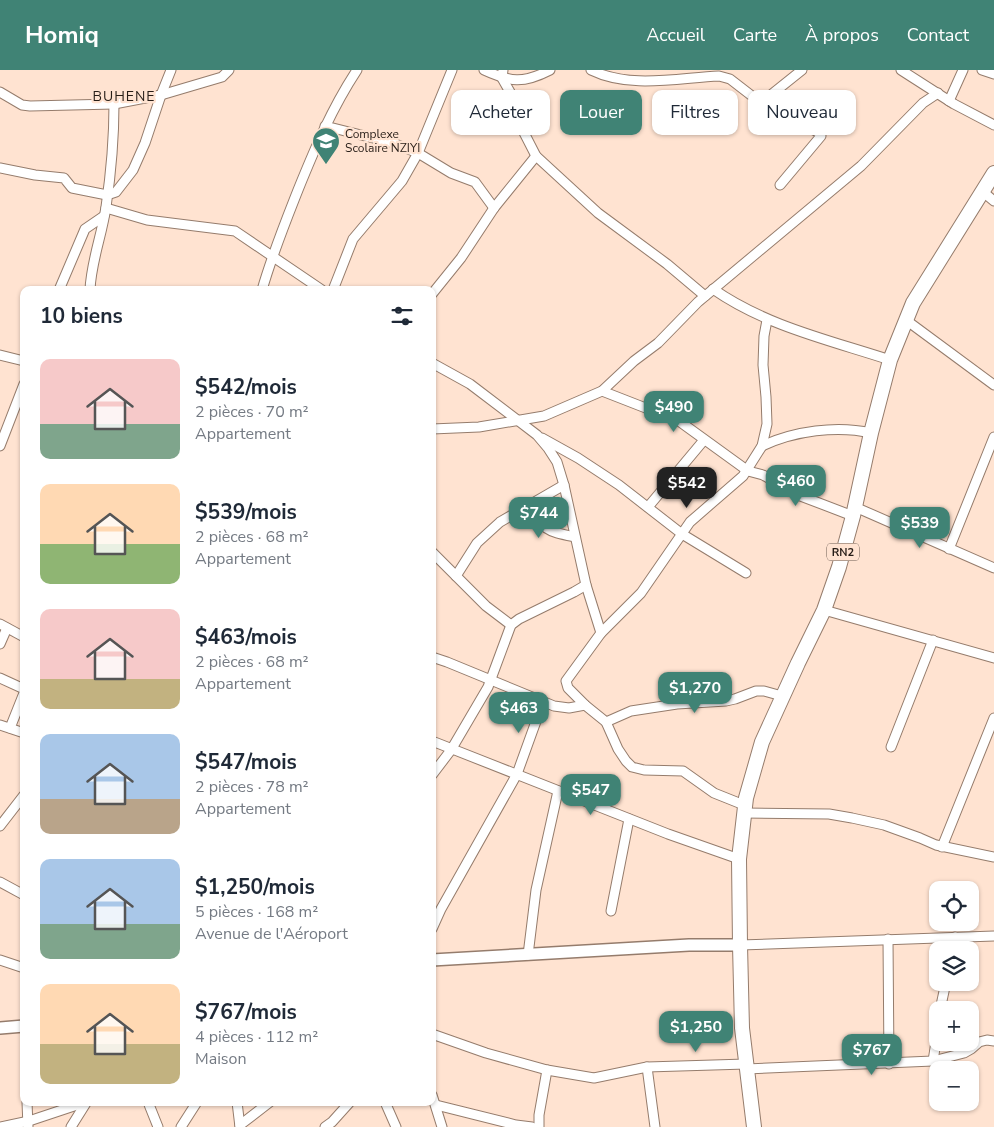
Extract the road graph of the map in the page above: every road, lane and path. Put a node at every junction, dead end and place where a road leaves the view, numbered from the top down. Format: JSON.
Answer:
{"nodes":[{"id":1,"x":171,"y":70,"type":"edge"},
{"id":2,"x":229,"y":70,"type":"edge"},
{"id":3,"x":357,"y":70,"type":"edge"},
{"id":4,"x":452,"y":70,"type":"edge"},
{"id":5,"x":484,"y":70,"type":"edge"},
{"id":6,"x":550,"y":70,"type":"edge"},
{"id":7,"x":591,"y":70,"type":"edge"},
{"id":8,"x":802,"y":70,"type":"edge"},
{"id":9,"x":901,"y":70,"type":"edge"},
{"id":10,"x":963,"y":70,"type":"edge"},
{"id":11,"x":982,"y":70,"type":"edge"},
{"id":12,"x":503,"y":74,"type":"edge"},
{"id":13,"x":994,"y":74,"type":"edge"},
{"id":14,"x":777,"y":90,"type":"edge"},
{"id":15,"x":0,"y":92,"type":"edge"},
{"id":16,"x":748,"y":92,"type":"edge"},
{"id":17,"x":938,"y":93,"type":"junction"},
{"id":18,"x":161,"y":95,"type":"junction"},
{"id":19,"x":949,"y":101,"type":"junction"},
{"id":20,"x":114,"y":104,"type":"junction"},
{"id":21,"x":994,"y":125,"type":"edge"},
{"id":22,"x":325,"y":126,"type":"junction"},
{"id":23,"x":821,"y":135,"type":"edge"},
{"id":24,"x":418,"y":153,"type":"junction"},
{"id":25,"x":536,"y":156,"type":"junction"},
{"id":26,"x":0,"y":168,"type":"edge"},
{"id":27,"x":994,"y":172,"type":"edge"},
{"id":28,"x":780,"y":185,"type":"dead end"},
{"id":29,"x":982,"y":191,"type":"junction"},
{"id":30,"x":107,"y":196,"type":"junction"},
{"id":31,"x":994,"y":201,"type":"edge"},
{"id":32,"x":494,"y":208,"type":"junction"},
{"id":33,"x":105,"y":212,"type":"junction"},
{"id":34,"x":272,"y":255,"type":"junction"},
{"id":35,"x":60,"y":286,"type":"edge"},
{"id":36,"x":90,"y":286,"type":"edge"},
{"id":37,"x":263,"y":286,"type":"edge"},
{"id":38,"x":316,"y":286,"type":"edge"},
{"id":39,"x":335,"y":286,"type":"edge"},
{"id":40,"x":436,"y":289,"type":"edge"},
{"id":41,"x":713,"y":289,"type":"junction"},
{"id":42,"x":705,"y":296,"type":"junction"},
{"id":43,"x":767,"y":320,"type":"junction"},
{"id":44,"x":906,"y":320,"type":"junction"},
{"id":45,"x":0,"y":355,"type":"edge"},
{"id":46,"x":20,"y":360,"type":"edge"},
{"id":47,"x":890,"y":360,"type":"junction"},
{"id":48,"x":436,"y":365,"type":"edge"},
{"id":49,"x":994,"y":385,"type":"edge"},
{"id":50,"x":602,"y":390,"type":"junction"},
{"id":51,"x":20,"y":394,"type":"edge"},
{"id":52,"x":519,"y":421,"type":"junction"},
{"id":53,"x":436,"y":429,"type":"edge"},
{"id":54,"x":871,"y":433,"type":"junction"},
{"id":55,"x":537,"y":435,"type":"junction"},
{"id":56,"x":994,"y":437,"type":"edge"},
{"id":57,"x":704,"y":440,"type":"junction"},
{"id":58,"x":0,"y":446,"type":"edge"},
{"id":59,"x":762,"y":446,"type":"junction"},
{"id":60,"x":988,"y":452,"type":"junction"},
{"id":61,"x":994,"y":460,"type":"edge"},
{"id":62,"x":748,"y":471,"type":"junction"},
{"id":63,"x":564,"y":485,"type":"junction"},
{"id":64,"x":530,"y":504,"type":"junction"},
{"id":65,"x":648,"y":507,"type":"junction"},
{"id":66,"x":854,"y":511,"type":"junction"},
{"id":67,"x":682,"y":534,"type":"junction"},
{"id":68,"x":575,"y":537,"type":"junction"},
{"id":69,"x":949,"y":548,"type":"junction"},
{"id":70,"x":436,"y":556,"type":"edge"},
{"id":71,"x":994,"y":568,"type":"edge"},
{"id":72,"x":746,"y":572,"type":"dead end"},
{"id":73,"x":456,"y":576,"type":"junction"},
{"id":74,"x":586,"y":585,"type":"junction"},
{"id":75,"x":824,"y":610,"type":"junction"},
{"id":76,"x":511,"y":624,"type":"junction"},
{"id":77,"x":3,"y":626,"type":"edge"},
{"id":78,"x":601,"y":633,"type":"junction"},
{"id":79,"x":20,"y":635,"type":"edge"},
{"id":80,"x":933,"y":640,"type":"junction"},
{"id":81,"x":0,"y":644,"type":"edge"},
{"id":82,"x":436,"y":658,"type":"edge"},
{"id":83,"x":994,"y":658,"type":"edge"},
{"id":84,"x":0,"y":678,"type":"edge"},
{"id":85,"x":491,"y":680,"type":"junction"},
{"id":86,"x":20,"y":687,"type":"edge"},
{"id":87,"x":782,"y":696,"type":"junction"},
{"id":88,"x":543,"y":702,"type":"junction"},
{"id":89,"x":20,"y":704,"type":"edge"},
{"id":90,"x":585,"y":706,"type":"junction"},
{"id":91,"x":994,"y":718,"type":"edge"},
{"id":92,"x":606,"y":722,"type":"junction"},
{"id":93,"x":0,"y":726,"type":"edge"},
{"id":94,"x":10,"y":728,"type":"junction"},
{"id":95,"x":20,"y":732,"type":"edge"},
{"id":96,"x":436,"y":743,"type":"edge"},
{"id":97,"x":891,"y":747,"type":"dead end"},
{"id":98,"x":451,"y":750,"type":"junction"},
{"id":99,"x":436,"y":770,"type":"edge"},
{"id":100,"x":517,"y":774,"type":"junction"},
{"id":101,"x":558,"y":790,"type":"junction"},
{"id":102,"x":20,"y":800,"type":"edge"},
{"id":103,"x":744,"y":809,"type":"junction"},
{"id":104,"x":629,"y":818,"type":"junction"},
{"id":105,"x":0,"y":826,"type":"edge"},
{"id":106,"x":942,"y":847,"type":"junction"},
{"id":107,"x":994,"y":857,"type":"edge"},
{"id":108,"x":740,"y":859,"type":"junction"},
{"id":109,"x":0,"y":882,"type":"edge"},
{"id":110,"x":20,"y":893,"type":"edge"},
{"id":111,"x":437,"y":908,"type":"edge"},
{"id":112,"x":611,"y":911,"type":"dead end"},
{"id":113,"x":994,"y":936,"type":"edge"},
{"id":114,"x":955,"y":937,"type":"junction"},
{"id":115,"x":888,"y":939,"type":"junction"},
{"id":116,"x":954,"y":941,"type":"edge"},
{"id":117,"x":740,"y":945,"type":"junction"},
{"id":118,"x":528,"y":955,"type":"junction"},
{"id":119,"x":0,"y":960,"type":"edge"},
{"id":120,"x":436,"y":960,"type":"edge"},
{"id":121,"x":20,"y":967,"type":"edge"},
{"id":122,"x":20,"y":1026,"type":"edge"},
{"id":123,"x":0,"y":1028,"type":"edge"},
{"id":124,"x":436,"y":1035,"type":"edge"},
{"id":125,"x":994,"y":1041,"type":"edge"},
{"id":126,"x":935,"y":1051,"type":"edge"},
{"id":127,"x":929,"y":1061,"type":"edge"},
{"id":128,"x":933,"y":1061,"type":"joint"},
{"id":129,"x":889,"y":1064,"type":"junction"},
{"id":130,"x":648,"y":1067,"type":"junction"},
{"id":131,"x":746,"y":1067,"type":"junction"},
{"id":132,"x":548,"y":1070,"type":"junction"},
{"id":133,"x":436,"y":1105,"type":"joint"},
{"id":134,"x":27,"y":1106,"type":"edge"},
{"id":135,"x":75,"y":1106,"type":"edge"},
{"id":136,"x":84,"y":1106,"type":"edge"},
{"id":137,"x":150,"y":1106,"type":"edge"},
{"id":138,"x":194,"y":1106,"type":"edge"},
{"id":139,"x":238,"y":1106,"type":"edge"},
{"id":140,"x":265,"y":1106,"type":"edge"},
{"id":141,"x":346,"y":1106,"type":"edge"},
{"id":142,"x":387,"y":1106,"type":"edge"},
{"id":143,"x":28,"y":1124,"type":"edge"},
{"id":144,"x":240,"y":1126,"type":"edge"},
{"id":145,"x":0,"y":1127,"type":"edge"},
{"id":146,"x":71,"y":1127,"type":"edge"},
{"id":147,"x":158,"y":1127,"type":"edge"},
{"id":148,"x":181,"y":1127,"type":"edge"},
{"id":149,"x":325,"y":1127,"type":"edge"},
{"id":150,"x":396,"y":1127,"type":"edge"},
{"id":151,"x":442,"y":1127,"type":"edge"},
{"id":152,"x":532,"y":1127,"type":"edge"},
{"id":153,"x":539,"y":1127,"type":"edge"},
{"id":154,"x":655,"y":1127,"type":"edge"},
{"id":155,"x":754,"y":1127,"type":"edge"}],
"edges":[{"from":1,"to":18,"type":"street"},
{"from":2,"to":18,"type":"street"},
{"from":3,"to":22,"type":"street"},
{"from":4,"to":24,"type":"street"},
{"from":5,"to":12,"type":"street"},
{"from":6,"to":12,"type":"street"},
{"from":7,"to":16,"type":"street"},
{"from":8,"to":14,"type":"street"},
{"from":9,"to":17,"type":"street"},
{"from":10,"to":19,"type":"street"},
{"from":11,"to":13,"type":"street"},
{"from":12,"to":25,"type":"street"},
{"from":15,"to":20,"type":"street"},
{"from":17,"to":19,"type":"street"},
{"from":17,"to":41,"type":"street"},
{"from":18,"to":20,"type":"street"},
{"from":18,"to":30,"type":"street"},
{"from":19,"to":21,"type":"street"},
{"from":20,"to":30,"type":"street"},
{"from":22,"to":24,"type":"street"},
{"from":22,"to":34,"type":"street"},
{"from":23,"to":28,"type":"street"},
{"from":24,"to":32,"type":"street"},
{"from":24,"to":39,"type":"street"},
{"from":25,"to":32,"type":"street"},
{"from":25,"to":42,"type":"street"},
{"from":26,"to":30,"type":"street"},
{"from":27,"to":29,"type":"highway","number":"RN2"},
{"from":29,"to":31,"type":"street"},
{"from":29,"to":44,"type":"highway","number":"RN2"},
{"from":30,"to":33,"type":"street"},
{"from":32,"to":40,"type":"street"},
{"from":33,"to":34,"type":"street"},
{"from":33,"to":35,"type":"street"},
{"from":33,"to":36,"type":"street"},
{"from":34,"to":37,"type":"street"},
{"from":34,"to":38,"type":"street"},
{"from":41,"to":42,"type":"street"},
{"from":41,"to":43,"type":"street"},
{"from":42,"to":50,"type":"street"},
{"from":43,"to":47,"type":"street"},
{"from":43,"to":59,"type":"street"},
{"from":44,"to":47,"type":"highway","number":"RN2"},
{"from":44,"to":49,"type":"street"},
{"from":45,"to":46,"type":"street"},
{"from":47,"to":54,"type":"highway","number":"RN2"},
{"from":48,"to":52,"type":"street"},
{"from":50,"to":52,"type":"street"},
{"from":50,"to":57,"type":"street"},
{"from":51,"to":58,"type":"street"},
{"from":52,"to":53,"type":"street"},
{"from":52,"to":55,"type":"street"},
{"from":54,"to":59,"type":"street"},
{"from":54,"to":66,"type":"highway","number":"RN2"},
{"from":55,"to":63,"type":"street"},
{"from":55,"to":65,"type":"street"},
{"from":56,"to":60,"type":"street"},
{"from":57,"to":62,"type":"street"},
{"from":57,"to":65,"type":"street"},
{"from":59,"to":62,"type":"street"},
{"from":60,"to":61,"type":"street"},
{"from":60,"to":69,"type":"street"},
{"from":62,"to":66,"type":"street"},
{"from":62,"to":67,"type":"street"},
{"from":63,"to":64,"type":"street"},
{"from":63,"to":68,"type":"street"},
{"from":64,"to":68,"type":"street"},
{"from":64,"to":73,"type":"street"},
{"from":65,"to":67,"type":"street"},
{"from":66,"to":69,"type":"street"},
{"from":66,"to":75,"type":"highway","number":"RN2"},
{"from":67,"to":72,"type":"street"},
{"from":67,"to":78,"type":"street"},
{"from":68,"to":74,"type":"street"},
{"from":69,"to":71,"type":"street"},
{"from":70,"to":73,"type":"street"},
{"from":73,"to":76,"type":"street"},
{"from":74,"to":76,"type":"street"},
{"from":74,"to":78,"type":"street"},
{"from":75,"to":80,"type":"street"},
{"from":75,"to":87,"type":"highway","number":"RN2"},
{"from":76,"to":85,"type":"street"},
{"from":77,"to":79,"type":"street"},
{"from":77,"to":81,"type":"street"},
{"from":78,"to":90,"type":"street"},
{"from":80,"to":83,"type":"street"},
{"from":80,"to":97,"type":"street"},
{"from":82,"to":85,"type":"street"},
{"from":84,"to":86,"type":"street"},
{"from":85,"to":88,"type":"street"},
{"from":85,"to":98,"type":"street"},
{"from":87,"to":92,"type":"street"},
{"from":87,"to":103,"type":"highway","number":"RN2"},
{"from":88,"to":90,"type":"street"},
{"from":88,"to":100,"type":"street"},
{"from":89,"to":94,"type":"street"},
{"from":90,"to":92,"type":"street"},
{"from":91,"to":106,"type":"street"},
{"from":92,"to":103,"type":"street"},
{"from":93,"to":94,"type":"street"},
{"from":94,"to":95,"type":"street"},
{"from":96,"to":98,"type":"street"},
{"from":98,"to":99,"type":"street"},
{"from":98,"to":100,"type":"street"},
{"from":100,"to":101,"type":"street"},
{"from":100,"to":111,"type":"street"},
{"from":101,"to":104,"type":"street"},
{"from":101,"to":118,"type":"street"},
{"from":102,"to":105,"type":"street"},
{"from":103,"to":106,"type":"street"},
{"from":103,"to":108,"type":"highway","number":"RN2"},
{"from":104,"to":108,"type":"street"},
{"from":104,"to":112,"type":"street"},
{"from":106,"to":107,"type":"street"},
{"from":108,"to":117,"type":"highway","number":"RN2"},
{"from":109,"to":110,"type":"street"},
{"from":113,"to":114,"type":"street"},
{"from":114,"to":115,"type":"street"},
{"from":114,"to":116,"type":"street"},
{"from":115,"to":117,"type":"street"},
{"from":115,"to":129,"type":"street"},
{"from":117,"to":118,"type":"main road"},
{"from":117,"to":131,"type":"highway","number":"RN2"},
{"from":118,"to":120,"type":"main road"},
{"from":119,"to":121,"type":"street"},
{"from":122,"to":123,"type":"main road"},
{"from":124,"to":132,"type":"street"},
{"from":125,"to":128,"type":"street"},
{"from":126,"to":128,"type":"street"},
{"from":127,"to":129,"type":"street"},
{"from":129,"to":131,"type":"street"},
{"from":130,"to":131,"type":"street"},
{"from":130,"to":132,"type":"street"},
{"from":130,"to":154,"type":"street"},
{"from":131,"to":155,"type":"highway","number":"RN2"},
{"from":132,"to":153,"type":"street"},
{"from":133,"to":151,"type":"street"},
{"from":133,"to":152,"type":"street"},
{"from":134,"to":143,"type":"street"},
{"from":135,"to":143,"type":"street"},
{"from":136,"to":146,"type":"street"},
{"from":137,"to":147,"type":"street"},
{"from":138,"to":148,"type":"street"},
{"from":139,"to":144,"type":"street"},
{"from":140,"to":144,"type":"street"},
{"from":141,"to":149,"type":"street"},
{"from":142,"to":150,"type":"street"},
{"from":143,"to":145,"type":"street"}]}
